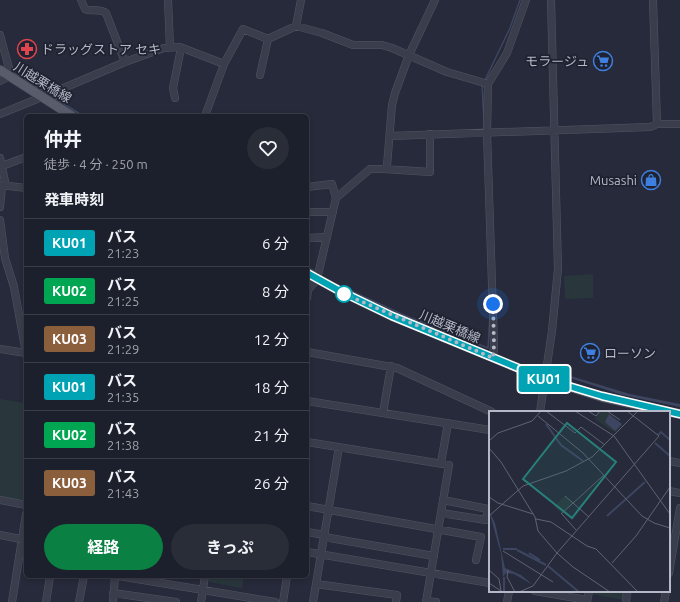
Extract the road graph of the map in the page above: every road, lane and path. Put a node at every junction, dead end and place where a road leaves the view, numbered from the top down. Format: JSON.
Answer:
{"nodes":[{"id":1,"x":81,"y":0,"type":"edge"},
{"id":2,"x":168,"y":0,"type":"edge"},
{"id":3,"x":301,"y":0,"type":"edge"},
{"id":4,"x":435,"y":0,"type":"edge"},
{"id":5,"x":526,"y":0,"type":"edge"},
{"id":6,"x":551,"y":0,"type":"edge"},
{"id":7,"x":653,"y":0,"type":"edge"},
{"id":8,"x":296,"y":26,"type":"junction"},
{"id":9,"x":0,"y":35,"type":"edge"},
{"id":10,"x":268,"y":39,"type":"junction"},
{"id":11,"x":170,"y":47,"type":"junction"},
{"id":12,"x":181,"y":48,"type":"junction"},
{"id":13,"x":409,"y":55,"type":"junction"},
{"id":14,"x":124,"y":62,"type":"junction"},
{"id":15,"x":224,"y":64,"type":"junction"},
{"id":16,"x":0,"y":70,"type":"edge"},
{"id":17,"x":260,"y":75,"type":"dead end"},
{"id":18,"x":10,"y":76,"type":"junction"},
{"id":19,"x":0,"y":81,"type":"edge"},
{"id":20,"x":488,"y":84,"type":"junction"},
{"id":21,"x":40,"y":95,"type":"junction"},
{"id":22,"x":175,"y":98,"type":"dead end"},
{"id":23,"x":49,"y":101,"type":"junction"},
{"id":24,"x":0,"y":114,"type":"edge"},
{"id":25,"x":68,"y":114,"type":"edge"},
{"id":26,"x":206,"y":114,"type":"edge"},
{"id":27,"x":657,"y":124,"type":"junction"},
{"id":28,"x":680,"y":124,"type":"edge"},
{"id":29,"x":554,"y":130,"type":"junction"},
{"id":30,"x":487,"y":133,"type":"junction"},
{"id":31,"x":430,"y":134,"type":"junction"},
{"id":32,"x":390,"y":136,"type":"junction"},
{"id":33,"x":0,"y":158,"type":"edge"},
{"id":34,"x":24,"y":158,"type":"edge"},
{"id":35,"x":2,"y":166,"type":"junction"},
{"id":36,"x":384,"y":169,"type":"junction"},
{"id":37,"x":2,"y":186,"type":"edge"},
{"id":38,"x":309,"y":187,"type":"edge"},
{"id":39,"x":24,"y":188,"type":"edge"},
{"id":40,"x":336,"y":198,"type":"junction"},
{"id":41,"x":0,"y":207,"type":"edge"},
{"id":42,"x":309,"y":212,"type":"edge"},
{"id":43,"x":332,"y":212,"type":"junction"},
{"id":44,"x":0,"y":220,"type":"edge"},
{"id":45,"x":327,"y":237,"type":"junction"},
{"id":46,"x":309,"y":238,"type":"edge"},
{"id":47,"x":312,"y":283,"type":"edge"},
{"id":48,"x":24,"y":342,"type":"edge"},
{"id":49,"x":0,"y":349,"type":"edge"},
{"id":50,"x":309,"y":352,"type":"edge"},
{"id":51,"x":24,"y":353,"type":"edge"},
{"id":52,"x":493,"y":358,"type":"junction"},
{"id":53,"x":391,"y":366,"type":"junction"},
{"id":54,"x":545,"y":379,"type":"junction"},
{"id":55,"x":309,"y":401,"type":"edge"},
{"id":56,"x":490,"y":411,"type":"edge"},
{"id":57,"x":540,"y":411,"type":"edge"},
{"id":58,"x":667,"y":411,"type":"edge"},
{"id":59,"x":670,"y":412,"type":"edge"},
{"id":60,"x":383,"y":413,"type":"junction"},
{"id":61,"x":680,"y":414,"type":"edge"},
{"id":62,"x":448,"y":423,"type":"junction"},
{"id":63,"x":489,"y":430,"type":"edge"},
{"id":64,"x":309,"y":442,"type":"edge"},
{"id":65,"x":339,"y":447,"type":"junction"},
{"id":66,"x":670,"y":461,"type":"edge"},
{"id":67,"x":441,"y":463,"type":"junction"},
{"id":68,"x":680,"y":463,"type":"edge"},
{"id":69,"x":670,"y":491,"type":"edge"},
{"id":70,"x":680,"y":493,"type":"edge"},
{"id":71,"x":0,"y":500,"type":"edge"},
{"id":72,"x":443,"y":500,"type":"junction"},
{"id":73,"x":24,"y":505,"type":"edge"},
{"id":74,"x":309,"y":506,"type":"edge"},
{"id":75,"x":680,"y":508,"type":"edge"},
{"id":76,"x":329,"y":510,"type":"junction"},
{"id":77,"x":441,"y":513,"type":"junction"},
{"id":78,"x":438,"y":528,"type":"junction"},
{"id":79,"x":309,"y":532,"type":"edge"},
{"id":80,"x":0,"y":535,"type":"edge"},
{"id":81,"x":324,"y":536,"type":"junction"},
{"id":82,"x":24,"y":540,"type":"edge"},
{"id":83,"x":309,"y":552,"type":"edge"},
{"id":84,"x":321,"y":555,"type":"junction"},
{"id":85,"x":434,"y":556,"type":"junction"},
{"id":86,"x":476,"y":560,"type":"dead end"},
{"id":87,"x":670,"y":567,"type":"edge"},
{"id":88,"x":431,"y":573,"type":"junction"},
{"id":89,"x":50,"y":578,"type":"edge"},
{"id":90,"x":84,"y":578,"type":"edge"},
{"id":91,"x":114,"y":578,"type":"edge"},
{"id":92,"x":131,"y":578,"type":"edge"},
{"id":93,"x":205,"y":578,"type":"edge"},
{"id":94,"x":287,"y":578,"type":"edge"},
{"id":95,"x":489,"y":583,"type":"edge"},
{"id":96,"x":316,"y":584,"type":"junction"},
{"id":97,"x":203,"y":590,"type":"junction"},
{"id":98,"x":509,"y":592,"type":"edge"},
{"id":99,"x":550,"y":592,"type":"edge"},
{"id":100,"x":627,"y":592,"type":"edge"},
{"id":101,"x":666,"y":592,"type":"edge"},
{"id":102,"x":113,"y":593,"type":"junction"},
{"id":103,"x":230,"y":598,"type":"edge"},
{"id":104,"x":255,"y":600,"type":"edge"},
{"id":105,"x":157,"y":601,"type":"edge"},
{"id":106,"x":426,"y":601,"type":"edge"},
{"id":107,"x":587,"y":601,"type":"edge"},
{"id":108,"x":12,"y":602,"type":"edge"},
{"id":109,"x":46,"y":602,"type":"edge"},
{"id":110,"x":79,"y":602,"type":"edge"},
{"id":111,"x":113,"y":602,"type":"edge"},
{"id":112,"x":176,"y":602,"type":"edge"},
{"id":113,"x":201,"y":602,"type":"edge"},
{"id":114,"x":275,"y":602,"type":"edge"},
{"id":115,"x":283,"y":602,"type":"edge"},
{"id":116,"x":313,"y":602,"type":"edge"},
{"id":117,"x":396,"y":602,"type":"edge"},
{"id":118,"x":436,"y":602,"type":"edge"},
{"id":119,"x":507,"y":602,"type":"edge"},
{"id":120,"x":626,"y":602,"type":"edge"},
{"id":121,"x":664,"y":602,"type":"edge"}],
"edges":[{"from":1,"to":14,"type":"street"},
{"from":2,"to":11,"type":"street"},
{"from":3,"to":8,"type":"street"},
{"from":4,"to":13,"type":"street"},
{"from":5,"to":20,"type":"street"},
{"from":6,"to":29,"type":"street"},
{"from":7,"to":27,"type":"street"},
{"from":8,"to":10,"type":"street"},
{"from":8,"to":13,"type":"street"},
{"from":9,"to":18,"type":"street"},
{"from":10,"to":15,"type":"street"},
{"from":10,"to":17,"type":"street"},
{"from":11,"to":12,"type":"street"},
{"from":11,"to":14,"type":"street"},
{"from":12,"to":15,"type":"street"},
{"from":12,"to":22,"type":"street"},
{"from":13,"to":20,"type":"street"},
{"from":13,"to":32,"type":"street"},
{"from":14,"to":23,"type":"street"},
{"from":15,"to":26,"type":"street"},
{"from":16,"to":18,"type":"main road","name":"川越栗橋線"},
{"from":18,"to":19,"type":"street"},
{"from":18,"to":21,"type":"main road","name":"川越栗橋線"},
{"from":20,"to":30,"type":"street"},
{"from":21,"to":23,"type":"main road","name":"川越栗橋線"},
{"from":21,"to":24,"type":"street"},
{"from":23,"to":25,"type":"main road","name":"川越栗橋線"},
{"from":27,"to":28,"type":"street"},
{"from":27,"to":29,"type":"street"},
{"from":29,"to":30,"type":"street"},
{"from":29,"to":54,"type":"street"},
{"from":30,"to":31,"type":"street"},
{"from":30,"to":52,"type":"street"},
{"from":31,"to":32,"type":"street"},
{"from":31,"to":36,"type":"street"},
{"from":32,"to":36,"type":"street"},
{"from":33,"to":35,"type":"street"},
{"from":34,"to":35,"type":"street"},
{"from":35,"to":37,"type":"street"},
{"from":36,"to":40,"type":"street"},
{"from":37,"to":39,"type":"street"},
{"from":37,"to":41,"type":"street"},
{"from":38,"to":40,"type":"street"},
{"from":40,"to":43,"type":"street"},
{"from":42,"to":43,"type":"street"},
{"from":43,"to":45,"type":"street"},
{"from":44,"to":48,"type":"street"},
{"from":45,"to":46,"type":"street"},
{"from":45,"to":47,"type":"street"},
{"from":47,"to":52,"type":"main road","name":"川越栗橋線"},
{"from":49,"to":51,"type":"street"},
{"from":50,"to":53,"type":"street"},
{"from":52,"to":54,"type":"main road","name":"川越栗橋線"},
{"from":53,"to":56,"type":"street"},
{"from":53,"to":60,"type":"street"},
{"from":54,"to":57,"type":"street"},
{"from":54,"to":58,"type":"main road","name":"川越栗橋線"},
{"from":55,"to":60,"type":"street"},
{"from":59,"to":61,"type":"main road","name":"川越栗橋線"},
{"from":60,"to":62,"type":"street"},
{"from":62,"to":63,"type":"street"},
{"from":62,"to":67,"type":"street"},
{"from":64,"to":65,"type":"street"},
{"from":65,"to":67,"type":"street"},
{"from":65,"to":76,"type":"street"},
{"from":66,"to":68,"type":"street"},
{"from":67,"to":72,"type":"street"},
{"from":69,"to":70,"type":"street"},
{"from":71,"to":73,"type":"street"},
{"from":72,"to":77,"type":"street"},
{"from":72,"to":77,"type":"street"},
{"from":74,"to":76,"type":"street"},
{"from":75,"to":87,"type":"street"},
{"from":76,"to":78,"type":"street"},
{"from":76,"to":81,"type":"street"},
{"from":77,"to":78,"type":"street"},
{"from":78,"to":85,"type":"street"},
{"from":78,"to":86,"type":"street"},
{"from":79,"to":81,"type":"street"},
{"from":80,"to":82,"type":"street"},
{"from":81,"to":84,"type":"street"},
{"from":81,"to":85,"type":"street"},
{"from":82,"to":108,"type":"street"},
{"from":83,"to":84,"type":"street"},
{"from":84,"to":88,"type":"street"},
{"from":84,"to":96,"type":"street"},
{"from":85,"to":88,"type":"street"},
{"from":88,"to":95,"type":"street"},
{"from":88,"to":106,"type":"street"},
{"from":89,"to":109,"type":"street"},
{"from":90,"to":110,"type":"street"},
{"from":91,"to":102,"type":"street"},
{"from":92,"to":97,"type":"street"},
{"from":93,"to":97,"type":"street"},
{"from":94,"to":115,"type":"street"},
{"from":96,"to":116,"type":"street"},
{"from":96,"to":117,"type":"street"},
{"from":97,"to":103,"type":"street"},
{"from":97,"to":113,"type":"street"},
{"from":98,"to":119,"type":"street"},
{"from":99,"to":107,"type":"street"},
{"from":100,"to":120,"type":"street"},
{"from":101,"to":121,"type":"street"},
{"from":102,"to":105,"type":"street"},
{"from":102,"to":111,"type":"street"},
{"from":103,"to":104,"type":"street"},
{"from":104,"to":114,"type":"street"},
{"from":105,"to":112,"type":"street"},
{"from":106,"to":118,"type":"street"}]}
